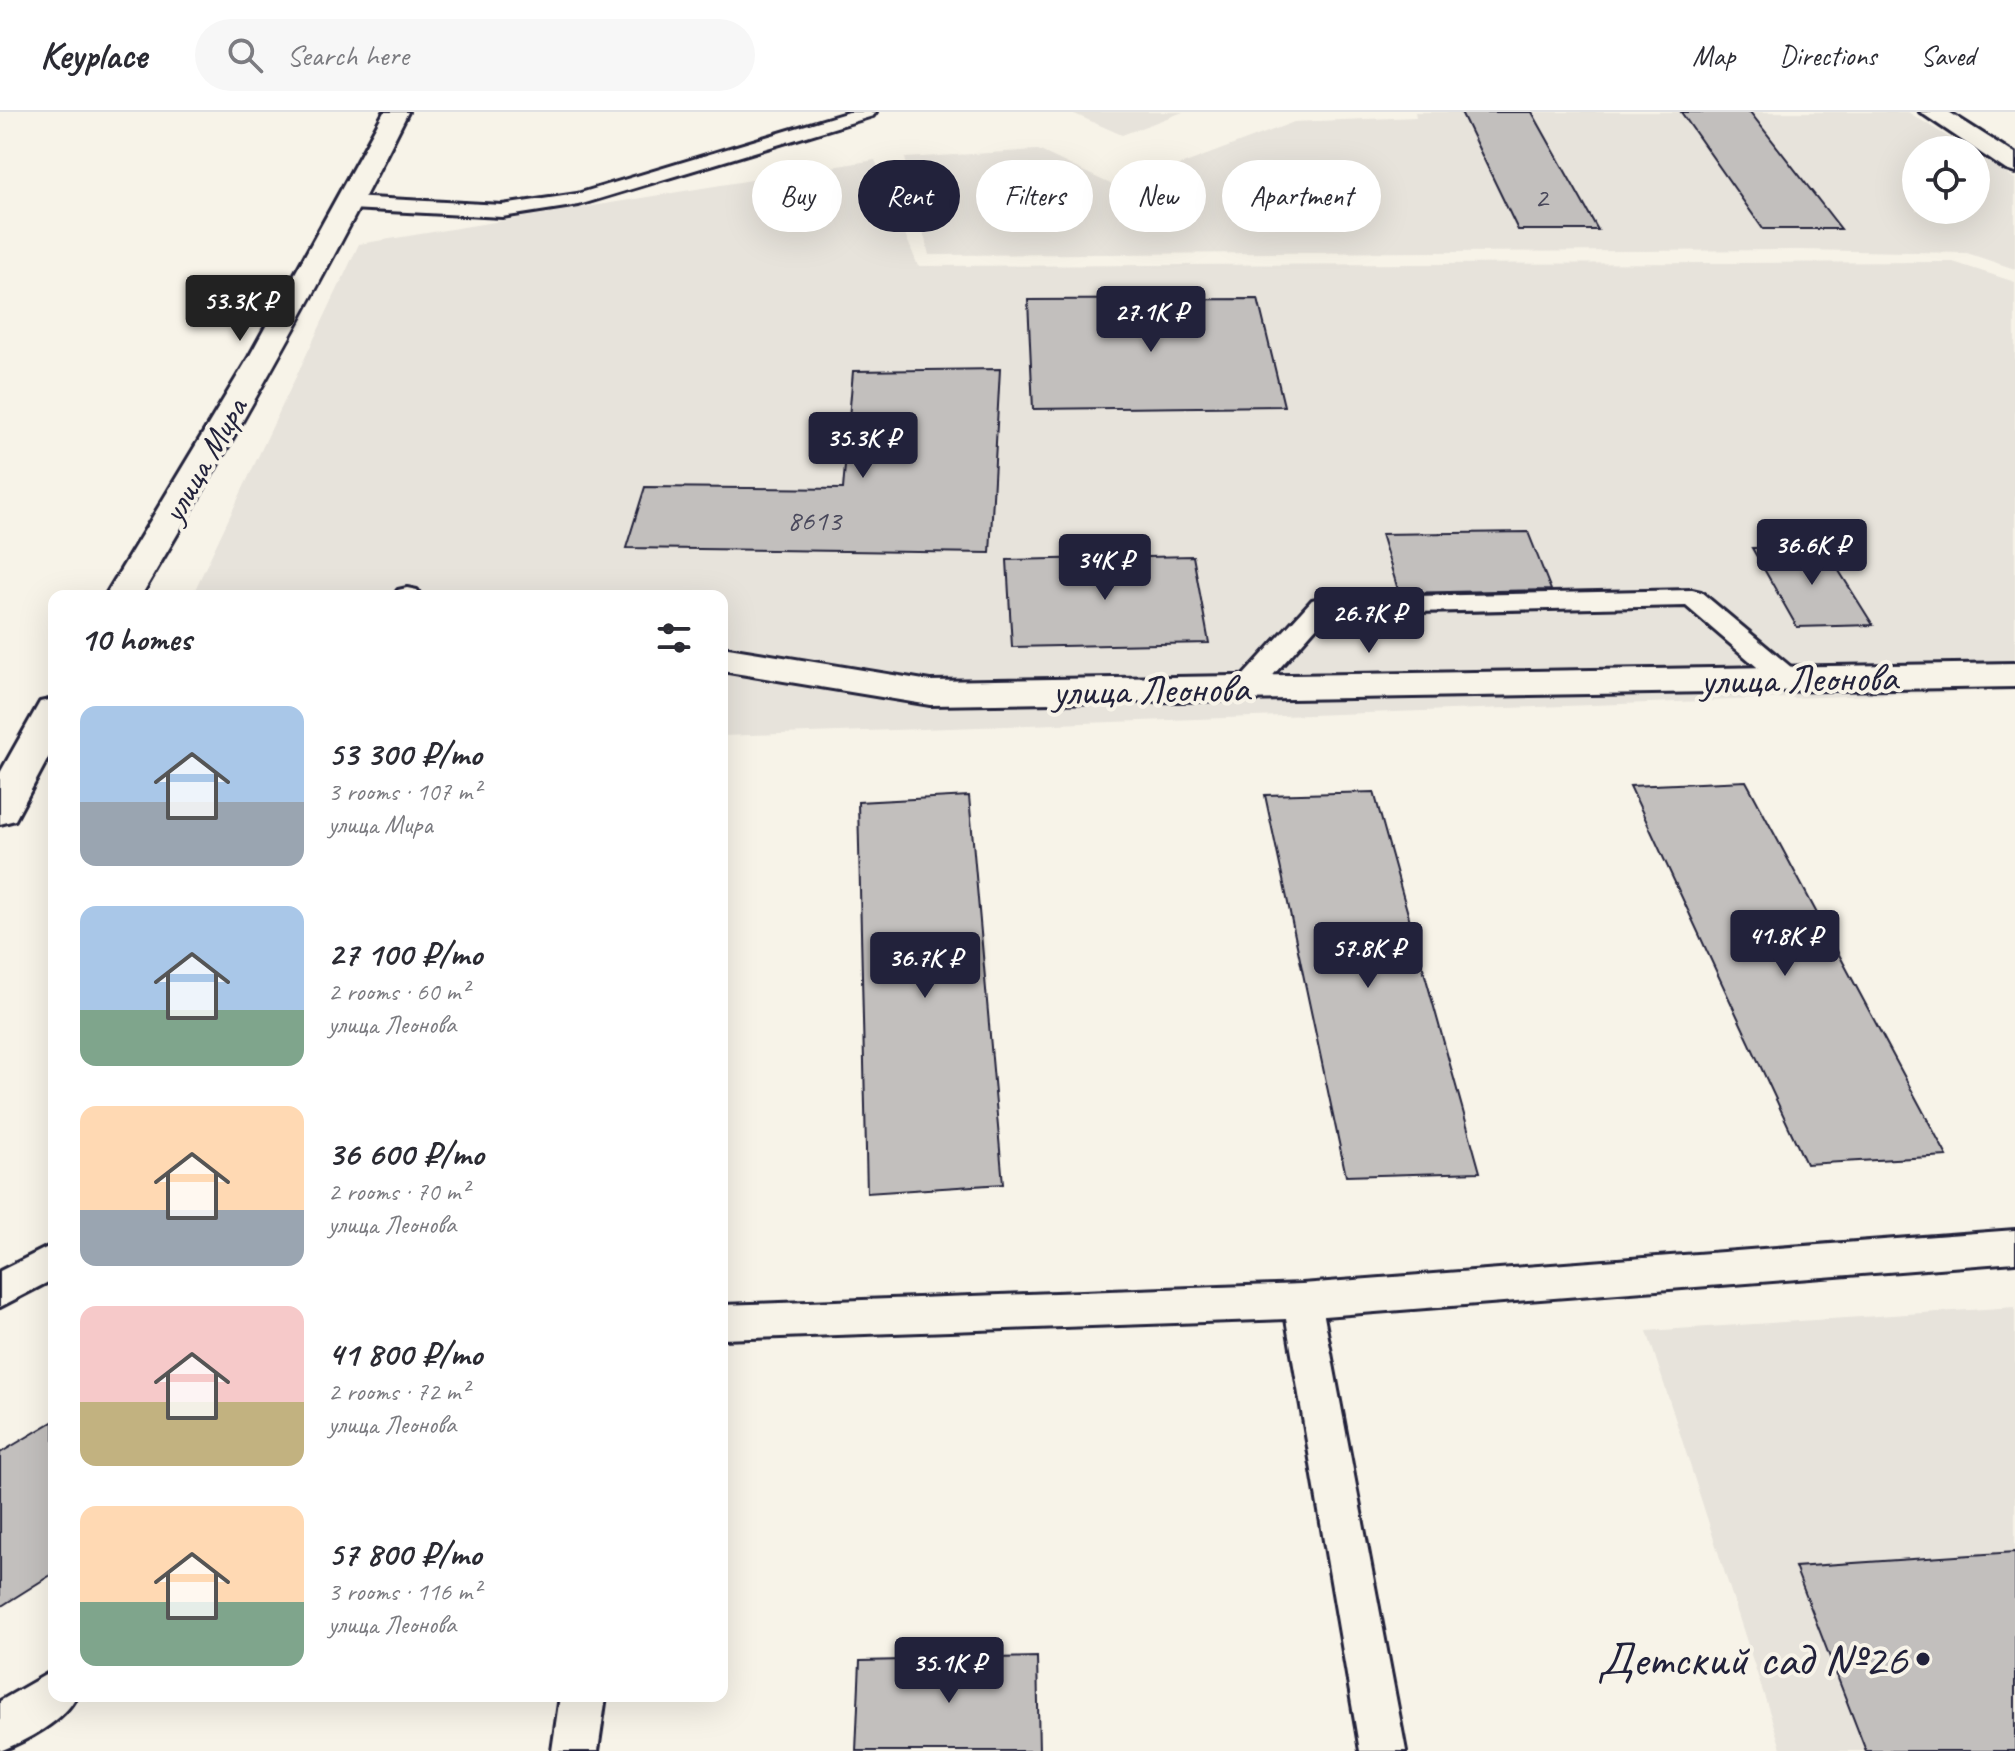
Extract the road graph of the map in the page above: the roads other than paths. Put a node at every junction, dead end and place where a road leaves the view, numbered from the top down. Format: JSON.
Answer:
{"nodes":[{"id":1,"x":396,"y":112,"type":"edge"},
{"id":2,"x":867,"y":112,"type":"edge"},
{"id":3,"x":1932,"y":112,"type":"edge"},
{"id":4,"x":2015,"y":165,"type":"edge"},
{"id":5,"x":350,"y":203,"type":"junction"},
{"id":6,"x":127,"y":590,"type":"edge"},
{"id":7,"x":728,"y":660,"type":"edge"},
{"id":8,"x":2015,"y":675,"type":"edge"},
{"id":9,"x":1788,"y":679,"type":"junction"},
{"id":10,"x":1246,"y":688,"type":"junction"},
{"id":11,"x":48,"y":719,"type":"edge"},
{"id":12,"x":29,"y":745,"type":"edge"},
{"id":13,"x":0,"y":810,"type":"edge"},
{"id":14,"x":2015,"y":1246,"type":"edge"},
{"id":15,"x":48,"y":1263,"type":"edge"},
{"id":16,"x":0,"y":1290,"type":"edge"},
{"id":17,"x":1302,"y":1301,"type":"junction"},
{"id":18,"x":728,"y":1322,"type":"edge"},
{"id":19,"x":48,"y":1697,"type":"edge"},
{"id":20,"x":582,"y":1702,"type":"edge"},
{"id":21,"x":0,"y":1728,"type":"edge"},
{"id":22,"x":575,"y":1751,"type":"edge"},
{"id":23,"x":1383,"y":1751,"type":"edge"}],
"edges":[{"from":1,"to":5,"type":"street","name":"улица Мира"},
{"from":2,"to":5,"type":"lane"},
{"from":3,"to":4,"type":"street"},
{"from":5,"to":6,"type":"street","name":"улица Мира"},
{"from":7,"to":10,"type":"street","name":"улица Леонова"},
{"from":8,"to":9,"type":"street","name":"улица Леонова"},
{"from":9,"to":10,"type":"street","name":"улица Леонова"},
{"from":9,"to":10,"type":"lane"},
{"from":11,"to":12,"type":"street"},
{"from":12,"to":13,"type":"street"},
{"from":14,"to":17,"type":"lane"},
{"from":15,"to":16,"type":"lane"},
{"from":17,"to":18,"type":"lane"},
{"from":17,"to":23,"type":"lane"},
{"from":19,"to":21,"type":"lane"},
{"from":20,"to":22,"type":"lane"}]}
